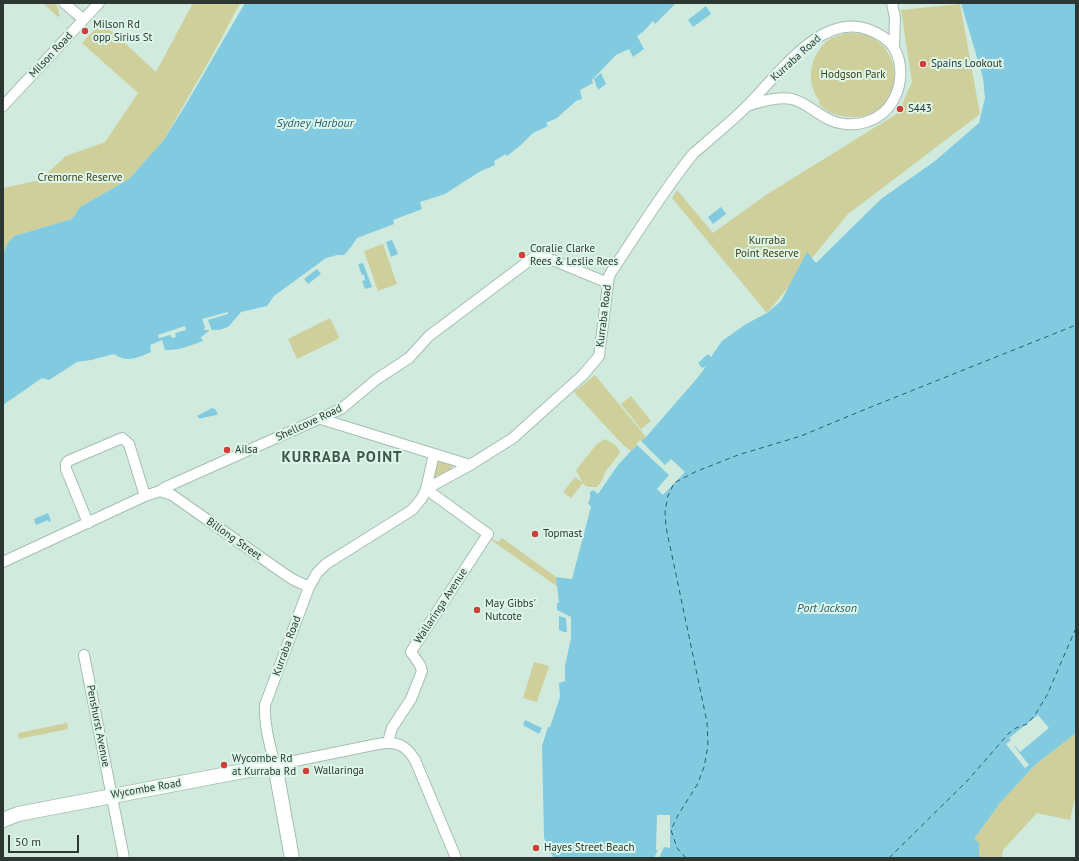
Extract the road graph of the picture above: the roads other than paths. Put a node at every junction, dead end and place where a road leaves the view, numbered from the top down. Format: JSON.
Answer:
{"nodes":[{"id":1,"x":64,"y":3,"type":"edge"},
{"id":2,"x":99,"y":3,"type":"edge"},
{"id":3,"x":892,"y":3,"type":"edge"},
{"id":4,"x":83,"y":19,"type":"junction"},
{"id":5,"x":894,"y":48,"type":"junction"},
{"id":6,"x":3,"y":106,"type":"edge"},
{"id":7,"x":747,"y":106,"type":"junction"},
{"id":8,"x":608,"y":283,"type":"junction"},
{"id":9,"x":320,"y":419,"type":"junction"},
{"id":10,"x":434,"y":454,"type":"junction"},
{"id":11,"x":470,"y":465,"type":"junction"},
{"id":12,"x":426,"y":489,"type":"junction"},
{"id":13,"x":160,"y":491,"type":"junction"},
{"id":14,"x":145,"y":496,"type":"junction"},
{"id":15,"x":88,"y":523,"type":"junction"},
{"id":16,"x":3,"y":562,"type":"edge"},
{"id":17,"x":308,"y":587,"type":"junction"},
{"id":18,"x":84,"y":656,"type":"dead end"},
{"id":19,"x":388,"y":742,"type":"junction"},
{"id":20,"x":274,"y":765,"type":"junction"},
{"id":21,"x":112,"y":796,"type":"junction"},
{"id":22,"x":3,"y":813,"type":"edge"},
{"id":23,"x":18,"y":814,"type":"junction"},
{"id":24,"x":3,"y":820,"type":"edge"},
{"id":25,"x":124,"y":858,"type":"edge"},
{"id":26,"x":292,"y":858,"type":"edge"},
{"id":27,"x":456,"y":858,"type":"edge"}],
"edges":[{"from":1,"to":4,"type":"street"},
{"from":2,"to":4,"type":"street","name":"Milson Road"},
{"from":3,"to":5,"type":"street"},
{"from":4,"to":6,"type":"street","name":"Milson Road"},
{"from":5,"to":7,"type":"street","name":"Kurraba Road"},
{"from":5,"to":7,"type":"street","name":"Kurraba Road"},
{"from":7,"to":8,"type":"street","name":"Kurraba Road"},
{"from":8,"to":9,"type":"street","name":"Shellcove Road"},
{"from":8,"to":11,"type":"street","name":"Kurraba Road"},
{"from":9,"to":10,"type":"street"},
{"from":9,"to":13,"type":"street","name":"Shellcove Road"},
{"from":10,"to":11,"type":"street"},
{"from":10,"to":12,"type":"street","name":"Kurraba Road"},
{"from":11,"to":12,"type":"street","name":"Kurraba Road"},
{"from":12,"to":17,"type":"street","name":"Kurraba Road"},
{"from":12,"to":19,"type":"street","name":"Wallaringa Avenue"},
{"from":13,"to":14,"type":"street","name":"Shellcove Road"},
{"from":13,"to":17,"type":"street","name":"Billong Street"},
{"from":14,"to":15,"type":"street","name":"Shellcove Road"},
{"from":14,"to":15,"type":"street"},
{"from":15,"to":16,"type":"street","name":"Shellcove Road"},
{"from":17,"to":20,"type":"street","name":"Kurraba Road"},
{"from":18,"to":21,"type":"street","name":"Penshurst Avenue"},
{"from":19,"to":20,"type":"street"},
{"from":19,"to":27,"type":"street"},
{"from":20,"to":21,"type":"main road","name":"Wycombe Road"},
{"from":20,"to":26,"type":"main road","name":"Kurraba Road"},
{"from":21,"to":23,"type":"main road","name":"Wycombe Road"},
{"from":21,"to":25,"type":"street","name":"Penshurst Avenue"},
{"from":22,"to":23,"type":"main road","name":"Wycombe Road"},
{"from":23,"to":24,"type":"main road","name":"Wycombe Road"}]}
